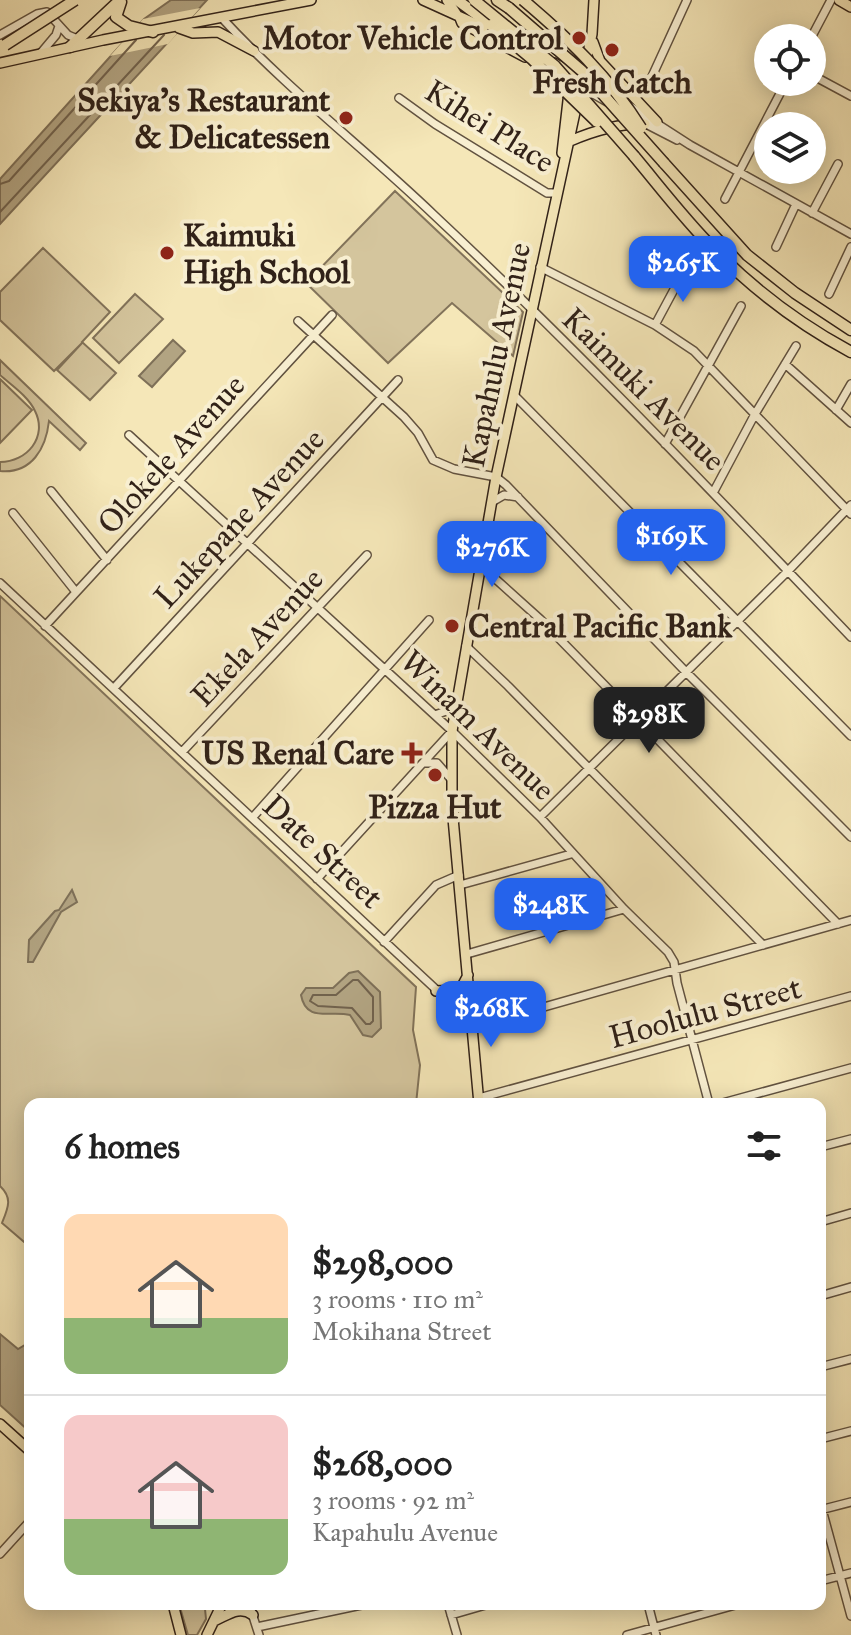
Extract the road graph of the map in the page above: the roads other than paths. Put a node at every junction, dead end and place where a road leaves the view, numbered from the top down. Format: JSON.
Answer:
{"nodes":[{"id":1,"x":75,"y":0,"type":"edge"},
{"id":2,"x":121,"y":0,"type":"edge"},
{"id":3,"x":311,"y":0,"type":"edge"},
{"id":4,"x":423,"y":0,"type":"edge"},
{"id":5,"x":447,"y":0,"type":"edge"},
{"id":6,"x":457,"y":0,"type":"edge"},
{"id":7,"x":474,"y":0,"type":"edge"},
{"id":8,"x":497,"y":0,"type":"edge"},
{"id":9,"x":523,"y":0,"type":"edge"},
{"id":10,"x":594,"y":0,"type":"edge"},
{"id":11,"x":600,"y":0,"type":"edge"},
{"id":12,"x":687,"y":0,"type":"edge"},
{"id":13,"x":831,"y":0,"type":"edge"},
{"id":14,"x":839,"y":0,"type":"edge"},
{"id":15,"x":851,"y":7,"type":"edge"},
{"id":16,"x":221,"y":17,"type":"junction"},
{"id":17,"x":460,"y":18,"type":"junction"},
{"id":18,"x":595,"y":18,"type":"junction"},
{"id":19,"x":818,"y":24,"type":"edge"},
{"id":20,"x":59,"y":26,"type":"junction"},
{"id":21,"x":182,"y":26,"type":"junction"},
{"id":22,"x":132,"y":32,"type":"junction"},
{"id":23,"x":153,"y":32,"type":"joint"},
{"id":24,"x":592,"y":34,"type":"junction"},
{"id":25,"x":2,"y":42,"type":"edge"},
{"id":26,"x":74,"y":43,"type":"junction"},
{"id":27,"x":254,"y":51,"type":"junction"},
{"id":28,"x":39,"y":55,"type":"junction"},
{"id":29,"x":0,"y":63,"type":"edge"},
{"id":30,"x":826,"y":83,"type":"edge"},
{"id":31,"x":577,"y":85,"type":"junction"},
{"id":32,"x":629,"y":92,"type":"junction"},
{"id":33,"x":613,"y":96,"type":"junction"},
{"id":34,"x":779,"y":96,"type":"edge"},
{"id":35,"x":851,"y":96,"type":"edge"},
{"id":36,"x":399,"y":98,"type":"dead end"},
{"id":37,"x":657,"y":122,"type":"junction"},
{"id":38,"x":645,"y":124,"type":"junction"},
{"id":39,"x":570,"y":141,"type":"junction"},
{"id":40,"x":690,"y":145,"type":"junction"},
{"id":41,"x":634,"y":156,"type":"junction"},
{"id":42,"x":664,"y":163,"type":"junction"},
{"id":43,"x":838,"y":164,"type":"dead end"},
{"id":44,"x":561,"y":168,"type":"junction"},
{"id":45,"x":738,"y":172,"type":"junction"},
{"id":46,"x":556,"y":193,"type":"junction"},
{"id":47,"x":725,"y":199,"type":"dead end"},
{"id":48,"x":796,"y":204,"type":"junction"},
{"id":49,"x":812,"y":213,"type":"junction"},
{"id":50,"x":851,"y":234,"type":"edge"},
{"id":51,"x":776,"y":247,"type":"dead end"},
{"id":52,"x":851,"y":247,"type":"edge"},
{"id":53,"x":540,"y":267,"type":"junction"},
{"id":54,"x":685,"y":269,"type":"dead end"},
{"id":55,"x":829,"y":294,"type":"dead end"},
{"id":56,"x":741,"y":306,"type":"dead end"},
{"id":57,"x":531,"y":309,"type":"junction"},
{"id":58,"x":332,"y":315,"type":"dead end"},
{"id":59,"x":298,"y":321,"type":"dead end"},
{"id":60,"x":655,"y":325,"type":"junction"},
{"id":61,"x":851,"y":330,"type":"edge"},
{"id":62,"x":313,"y":335,"type":"junction"},
{"id":63,"x":796,"y":346,"type":"dead end"},
{"id":64,"x":851,"y":352,"type":"edge"},
{"id":65,"x":785,"y":364,"type":"junction"},
{"id":66,"x":708,"y":367,"type":"junction"},
{"id":67,"x":398,"y":380,"type":"dead end"},
{"id":68,"x":851,"y":384,"type":"edge"},
{"id":69,"x":514,"y":395,"type":"junction"},
{"id":70,"x":382,"y":399,"type":"junction"},
{"id":71,"x":836,"y":410,"type":"junction"},
{"id":72,"x":755,"y":414,"type":"junction"},
{"id":73,"x":851,"y":423,"type":"edge"},
{"id":74,"x":129,"y":435,"type":"dead end"},
{"id":75,"x":665,"y":444,"type":"junction"},
{"id":76,"x":496,"y":477,"type":"junction"},
{"id":77,"x":179,"y":480,"type":"junction"},
{"id":78,"x":51,"y":491,"type":"dead end"},
{"id":79,"x":713,"y":493,"type":"junction"},
{"id":80,"x":518,"y":497,"type":"junction"},
{"id":81,"x":492,"y":502,"type":"junction"},
{"id":82,"x":850,"y":509,"type":"edge"},
{"id":83,"x":13,"y":513,"type":"dead end"},
{"id":84,"x":248,"y":543,"type":"junction"},
{"id":85,"x":367,"y":555,"type":"dead end"},
{"id":86,"x":107,"y":560,"type":"junction"},
{"id":87,"x":480,"y":565,"type":"junction"},
{"id":88,"x":788,"y":571,"type":"junction"},
{"id":89,"x":0,"y":583,"type":"edge"},
{"id":90,"x":76,"y":592,"type":"junction"},
{"id":91,"x":316,"y":607,"type":"junction"},
{"id":92,"x":429,"y":620,"type":"dead end"},
{"id":93,"x":737,"y":622,"type":"junction"},
{"id":94,"x":45,"y":626,"type":"junction"},
{"id":95,"x":851,"y":637,"type":"edge"},
{"id":96,"x":466,"y":646,"type":"junction"},
{"id":97,"x":385,"y":669,"type":"junction"},
{"id":98,"x":685,"y":671,"type":"junction"},
{"id":99,"x":114,"y":688,"type":"junction"},
{"id":100,"x":459,"y":691,"type":"junction"},
{"id":101,"x":435,"y":715,"type":"junction"},
{"id":102,"x":637,"y":721,"type":"junction"},
{"id":103,"x":452,"y":731,"type":"junction"},
{"id":104,"x":851,"y":736,"type":"edge"},
{"id":105,"x":182,"y":752,"type":"junction"},
{"id":106,"x":424,"y":763,"type":"junction"},
{"id":107,"x":589,"y":769,"type":"junction"},
{"id":108,"x":450,"y":778,"type":"junction"},
{"id":109,"x":253,"y":817,"type":"junction"},
{"id":110,"x":540,"y":817,"type":"junction"},
{"id":111,"x":851,"y":837,"type":"edge"},
{"id":112,"x":571,"y":854,"type":"junction"},
{"id":113,"x":317,"y":879,"type":"junction"},
{"id":114,"x":459,"y":880,"type":"junction"},
{"id":115,"x":624,"y":909,"type":"junction"},
{"id":116,"x":851,"y":920,"type":"edge"},
{"id":117,"x":838,"y":924,"type":"junction"},
{"id":118,"x":384,"y":942,"type":"junction"},
{"id":119,"x":763,"y":945,"type":"junction"},
{"id":120,"x":467,"y":954,"type":"junction"},
{"id":121,"x":675,"y":970,"type":"junction"},
{"id":122,"x":468,"y":975,"type":"junction"},
{"id":123,"x":436,"y":991,"type":"junction"},
{"id":124,"x":851,"y":996,"type":"edge"},
{"id":125,"x":472,"y":1023,"type":"junction"},
{"id":126,"x":693,"y":1040,"type":"junction"},
{"id":127,"x":851,"y":1068,"type":"edge"},
{"id":128,"x":479,"y":1098,"type":"edge"},
{"id":129,"x":490,"y":1098,"type":"edge"},
{"id":130,"x":708,"y":1098,"type":"edge"},
{"id":131,"x":741,"y":1098,"type":"edge"},
{"id":132,"x":851,"y":1139,"type":"edge"},
{"id":133,"x":826,"y":1145,"type":"edge"},
{"id":134,"x":851,"y":1213,"type":"edge"},
{"id":135,"x":826,"y":1220,"type":"edge"},
{"id":136,"x":851,"y":1287,"type":"edge"},
{"id":137,"x":826,"y":1294,"type":"edge"},
{"id":138,"x":851,"y":1359,"type":"edge"},
{"id":139,"x":826,"y":1365,"type":"edge"},
{"id":140,"x":0,"y":1424,"type":"edge"},
{"id":141,"x":851,"y":1431,"type":"edge"},
{"id":142,"x":826,"y":1437,"type":"edge"},
{"id":143,"x":24,"y":1446,"type":"edge"},
{"id":144,"x":851,"y":1502,"type":"edge"},
{"id":145,"x":826,"y":1506,"type":"edge"},
{"id":146,"x":826,"y":1525,"type":"edge"},
{"id":147,"x":24,"y":1528,"type":"edge"},
{"id":148,"x":0,"y":1554,"type":"edge"},
{"id":149,"x":851,"y":1573,"type":"edge"},
{"id":150,"x":840,"y":1576,"type":"junction"},
{"id":151,"x":826,"y":1580,"type":"edge"},
{"id":152,"x":175,"y":1610,"type":"edge"},
{"id":153,"x":219,"y":1610,"type":"edge"},
{"id":154,"x":251,"y":1610,"type":"edge"},
{"id":155,"x":342,"y":1610,"type":"edge"},
{"id":156,"x":450,"y":1610,"type":"edge"},
{"id":157,"x":468,"y":1610,"type":"edge"},
{"id":158,"x":650,"y":1610,"type":"edge"},
{"id":159,"x":720,"y":1610,"type":"edge"},
{"id":160,"x":253,"y":1615,"type":"junction"},
{"id":161,"x":451,"y":1615,"type":"junction"},
{"id":162,"x":851,"y":1616,"type":"edge"},
{"id":163,"x":214,"y":1621,"type":"junction"},
{"id":164,"x":258,"y":1631,"type":"edge"},
{"id":165,"x":655,"y":1631,"type":"edge"},
{"id":166,"x":181,"y":1635,"type":"edge"},
{"id":167,"x":207,"y":1635,"type":"edge"},
{"id":168,"x":457,"y":1635,"type":"edge"},
{"id":169,"x":627,"y":1635,"type":"edge"}],
"edges":[{"from":1,"to":25,"type":"highway","bridge":true},
{"from":2,"to":22,"type":"highway"},
{"from":2,"to":26,"type":"highway"},
{"from":3,"to":16,"type":"main road"},
{"from":4,"to":17,"type":"main road"},
{"from":5,"to":17,"type":"main road"},
{"from":6,"to":41,"type":"highway","bridge":true},
{"from":7,"to":41,"type":"highway","bridge":true},
{"from":8,"to":42,"type":"highway","bridge":true},
{"from":9,"to":42,"type":"highway","bridge":true},
{"from":10,"to":18,"type":"main road","name":"Kapahulu Avenue"},
{"from":11,"to":18,"type":"main road"},
{"from":12,"to":32,"type":"street"},
{"from":13,"to":19,"type":"street"},
{"from":14,"to":15,"type":"main road"},
{"from":16,"to":21,"type":"main road"},
{"from":16,"to":27,"type":"street","name":"Kaimuki Avenue"},
{"from":17,"to":31,"type":"main road"},
{"from":17,"to":31,"type":"main road"},
{"from":18,"to":24,"type":"main road","name":"Kapahulu Avenue"},
{"from":20,"to":25,"type":"street"},
{"from":20,"to":26,"type":"street"},
{"from":20,"to":28,"type":"street"},
{"from":21,"to":23,"type":"main road"},
{"from":21,"to":27,"type":"main road"},
{"from":22,"to":23,"type":"highway"},
{"from":22,"to":26,"type":"main road"},
{"from":24,"to":31,"type":"main road","name":"Kapahulu Avenue"},
{"from":24,"to":32,"type":"main road"},
{"from":26,"to":28,"type":"main road"},
{"from":27,"to":57,"type":"street","name":"Kaimuki Avenue"},
{"from":28,"to":29,"type":"main road"},
{"from":30,"to":35,"type":"street"},
{"from":31,"to":33,"type":"street"},
{"from":31,"to":38,"type":"street"},
{"from":31,"to":39,"type":"main road","name":"Kapahulu Avenue"},
{"from":31,"to":44,"type":"main road"},
{"from":32,"to":33,"type":"street"},
{"from":32,"to":37,"type":"main road"},
{"from":33,"to":37,"type":"street"},
{"from":34,"to":45,"type":"street"},
{"from":36,"to":46,"type":"street","name":"Kihei Place"},
{"from":37,"to":40,"type":"street"},
{"from":38,"to":39,"type":"main road"},
{"from":38,"to":40,"type":"street"},
{"from":39,"to":44,"type":"main road","name":"Kapahulu Avenue"},
{"from":40,"to":45,"type":"street"},
{"from":41,"to":64,"type":"highway"},
{"from":42,"to":61,"type":"highway"},
{"from":43,"to":49,"type":"street"},
{"from":44,"to":46,"type":"main road","name":"Kapahulu Avenue"},
{"from":45,"to":47,"type":"street"},
{"from":45,"to":48,"type":"street"},
{"from":46,"to":53,"type":"main road","name":"Kapahulu Avenue"},
{"from":48,"to":49,"type":"street"},
{"from":48,"to":51,"type":"street"},
{"from":49,"to":50,"type":"street"},
{"from":52,"to":55,"type":"street"},
{"from":53,"to":57,"type":"main road","name":"Kapahulu Avenue"},
{"from":53,"to":60,"type":"street"},
{"from":54,"to":60,"type":"street"},
{"from":56,"to":66,"type":"street"},
{"from":57,"to":69,"type":"main road","name":"Kapahulu Avenue"},
{"from":57,"to":75,"type":"street","name":"Kaimuki Avenue"},
{"from":58,"to":62,"type":"street","name":"Olokele Avenue"},
{"from":59,"to":62,"type":"street"},
{"from":60,"to":66,"type":"street"},
{"from":62,"to":70,"type":"street"},
{"from":62,"to":77,"type":"street","name":"Olokele Avenue"},
{"from":63,"to":65,"type":"street"},
{"from":65,"to":71,"type":"street"},
{"from":65,"to":72,"type":"street"},
{"from":66,"to":72,"type":"street"},
{"from":66,"to":75,"type":"street"},
{"from":67,"to":70,"type":"street","name":"Lukepane Avenue"},
{"from":68,"to":71,"type":"street"},
{"from":69,"to":76,"type":"main road","name":"Kapahulu Avenue"},
{"from":69,"to":93,"type":"street"},
{"from":70,"to":76,"type":"street"},
{"from":70,"to":84,"type":"street","name":"Lukepane Avenue"},
{"from":71,"to":73,"type":"street"},
{"from":72,"to":79,"type":"street"},
{"from":72,"to":82,"type":"street"},
{"from":74,"to":77,"type":"street","name":"Winam Avenue"},
{"from":75,"to":79,"type":"street","name":"Kaimuki Avenue"},
{"from":76,"to":80,"type":"street"},
{"from":76,"to":81,"type":"main road","name":"Kapahulu Avenue"},
{"from":77,"to":84,"type":"street","name":"Winam Avenue"},
{"from":77,"to":86,"type":"street","name":"Olokele Avenue"},
{"from":78,"to":86,"type":"street"},
{"from":79,"to":88,"type":"street","name":"Kaimuki Avenue"},
{"from":80,"to":81,"type":"street"},
{"from":80,"to":98,"type":"street"},
{"from":81,"to":87,"type":"main road","name":"Kapahulu Avenue"},
{"from":82,"to":88,"type":"street"},
{"from":83,"to":90,"type":"street"},
{"from":84,"to":91,"type":"street","name":"Winam Avenue"},
{"from":84,"to":99,"type":"street","name":"Lukepane Avenue"},
{"from":85,"to":91,"type":"street","name":"Ekela Avenue"},
{"from":86,"to":90,"type":"street","name":"Olokele Avenue"},
{"from":87,"to":96,"type":"main road","name":"Kapahulu Avenue"},
{"from":87,"to":102,"type":"street"},
{"from":88,"to":93,"type":"street"},
{"from":88,"to":95,"type":"street","name":"Kaimuki Avenue"},
{"from":89,"to":94,"type":"street","name":"Date Street"},
{"from":90,"to":94,"type":"street","name":"Olokele Avenue"},
{"from":91,"to":97,"type":"street","name":"Winam Avenue"},
{"from":91,"to":105,"type":"street","name":"Ekela Avenue"},
{"from":92,"to":97,"type":"street"},
{"from":93,"to":98,"type":"street"},
{"from":93,"to":104,"type":"street"},
{"from":94,"to":99,"type":"street","name":"Date Street"},
{"from":96,"to":100,"type":"main road","name":"Kapahulu Avenue"},
{"from":96,"to":107,"type":"street"},
{"from":97,"to":101,"type":"street","name":"Winam Avenue"},
{"from":97,"to":109,"type":"street"},
{"from":98,"to":102,"type":"street"},
{"from":98,"to":111,"type":"street"},
{"from":99,"to":105,"type":"street","name":"Date Street"},
{"from":100,"to":101,"type":"street"},
{"from":100,"to":103,"type":"main road","name":"Kapahulu Avenue"},
{"from":101,"to":103,"type":"street","name":"Winam Avenue"},
{"from":102,"to":107,"type":"street"},
{"from":102,"to":117,"type":"street"},
{"from":103,"to":106,"type":"street"},
{"from":103,"to":108,"type":"main road","name":"Kapahulu Avenue"},
{"from":103,"to":110,"type":"street","name":"Winam Avenue"},
{"from":105,"to":109,"type":"street","name":"Date Street"},
{"from":106,"to":108,"type":"street"},
{"from":106,"to":113,"type":"street"},
{"from":107,"to":110,"type":"street"},
{"from":107,"to":119,"type":"street"},
{"from":108,"to":114,"type":"main road","name":"Kapahulu Avenue"},
{"from":109,"to":113,"type":"street","name":"Date Street"},
{"from":110,"to":112,"type":"street","name":"Winam Avenue"},
{"from":112,"to":114,"type":"street"},
{"from":112,"to":115,"type":"street","name":"Winam Avenue"},
{"from":113,"to":118,"type":"street","name":"Date Street"},
{"from":114,"to":118,"type":"street"},
{"from":114,"to":120,"type":"main road","name":"Kapahulu Avenue"},
{"from":115,"to":120,"type":"street"},
{"from":115,"to":121,"type":"street","name":"Winam Avenue"},
{"from":116,"to":117,"type":"street"},
{"from":117,"to":119,"type":"street"},
{"from":118,"to":123,"type":"street","name":"Date Street"},
{"from":119,"to":121,"type":"street"},
{"from":120,"to":122,"type":"main road","name":"Kapahulu Avenue"},
{"from":121,"to":125,"type":"street"},
{"from":121,"to":126,"type":"street","name":"Winam Avenue"},
{"from":122,"to":123,"type":"main road"},
{"from":122,"to":125,"type":"main road","name":"Kapahulu Avenue"},
{"from":123,"to":125,"type":"street","name":"Date Street"},
{"from":124,"to":126,"type":"street","name":"Hoolulu Street"},
{"from":125,"to":128,"type":"main road","name":"Kapahulu Avenue"},
{"from":126,"to":129,"type":"street","name":"Hoolulu Street"},
{"from":126,"to":130,"type":"street","name":"Winam Avenue"},
{"from":127,"to":131,"type":"street"},
{"from":132,"to":133,"type":"street"},
{"from":134,"to":135,"type":"street"},
{"from":136,"to":137,"type":"street"},
{"from":138,"to":139,"type":"street"},
{"from":140,"to":143,"type":"main road"},
{"from":141,"to":142,"type":"street"},
{"from":144,"to":145,"type":"street"},
{"from":146,"to":150,"type":"street"},
{"from":147,"to":148,"type":"street"},
{"from":149,"to":150,"type":"street"},
{"from":150,"to":151,"type":"street"},
{"from":150,"to":162,"type":"street"},
{"from":152,"to":166,"type":"main road"},
{"from":153,"to":163,"type":"main road"},
{"from":154,"to":160,"type":"street"},
{"from":155,"to":164,"type":"street"},
{"from":156,"to":161,"type":"street"},
{"from":157,"to":161,"type":"street"},
{"from":158,"to":165,"type":"street"},
{"from":159,"to":165,"type":"street"},
{"from":160,"to":163,"type":"main road"},
{"from":160,"to":164,"type":"street"},
{"from":161,"to":168,"type":"street"},
{"from":163,"to":167,"type":"main road"},
{"from":165,"to":169,"type":"street"}]}
